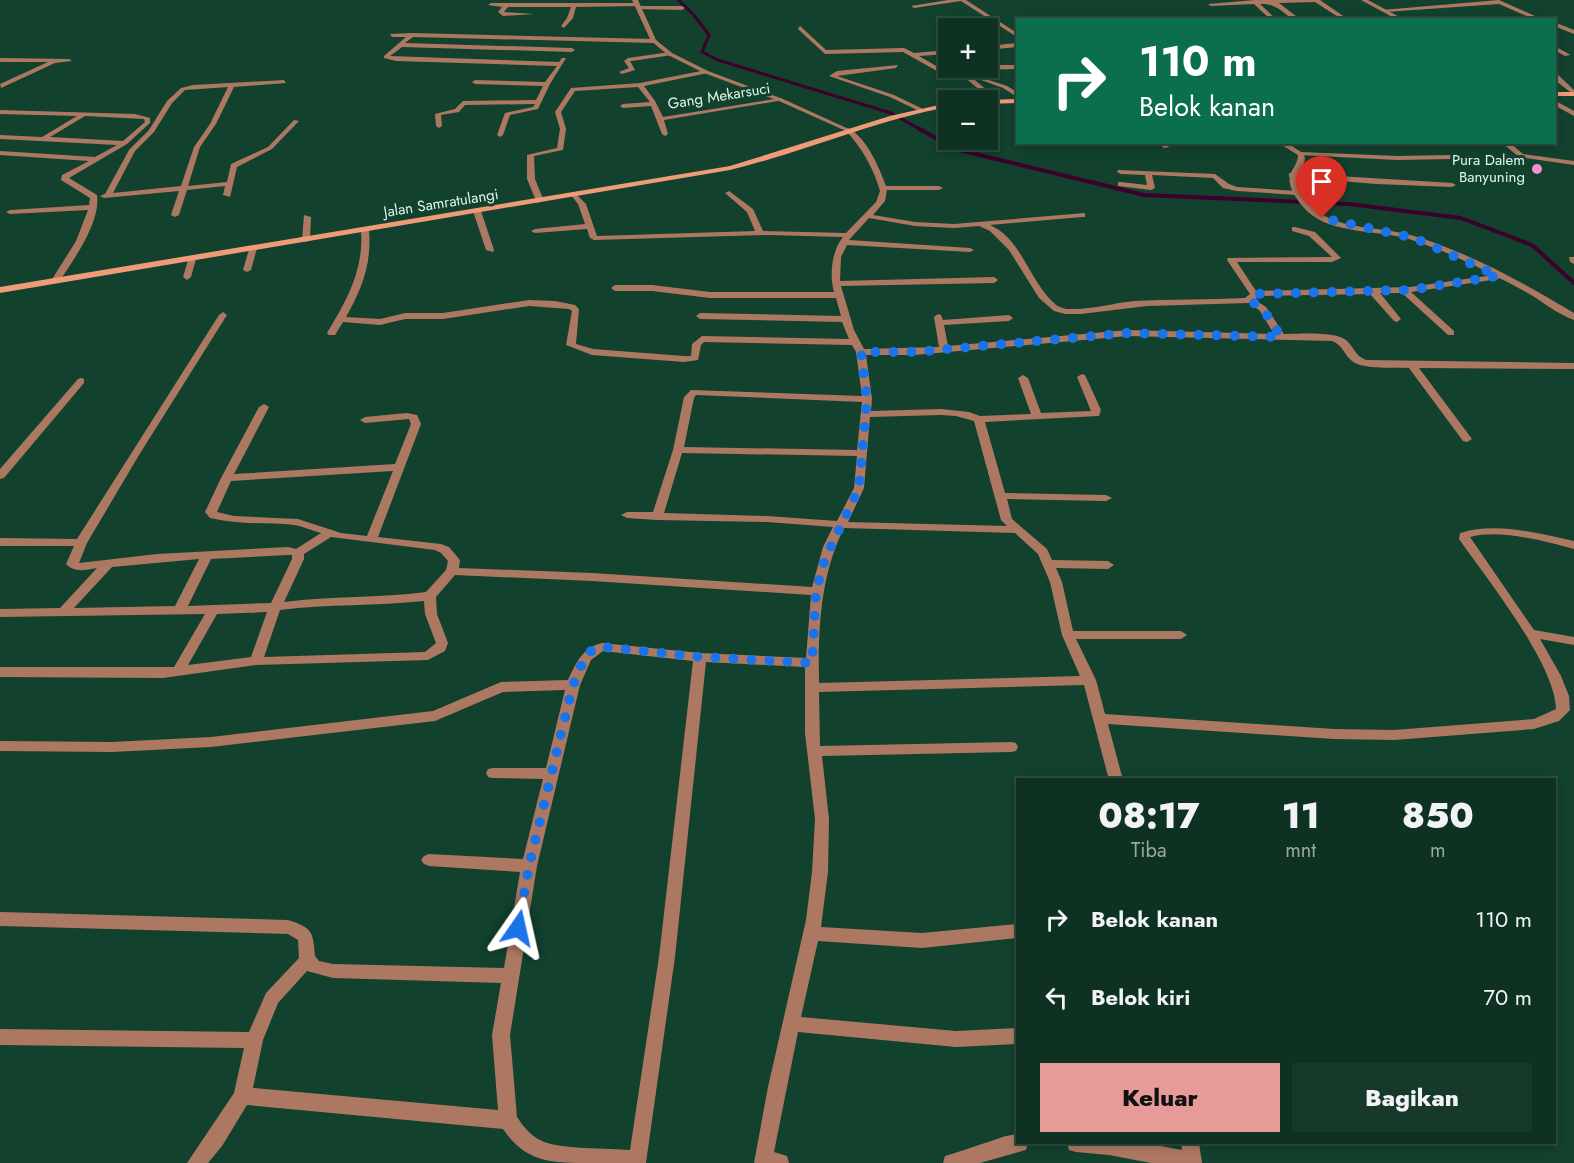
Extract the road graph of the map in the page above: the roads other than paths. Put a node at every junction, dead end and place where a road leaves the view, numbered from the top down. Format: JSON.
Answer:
{"nodes":[{"id":1,"x":962,"y":0,"type":"edge"},
{"id":2,"x":1285,"y":0,"type":"edge"},
{"id":3,"x":1317,"y":0,"type":"edge"},
{"id":4,"x":1364,"y":0,"type":"edge"},
{"id":5,"x":1423,"y":0,"type":"edge"},
{"id":6,"x":1497,"y":1,"type":"edge"},
{"id":7,"x":1255,"y":2,"type":"junction"},
{"id":8,"x":1274,"y":2,"type":"junction"},
{"id":9,"x":538,"y":3,"type":"edge"},
{"id":10,"x":637,"y":4,"type":"edge"},
{"id":11,"x":1211,"y":4,"type":"dead end"},
{"id":12,"x":491,"y":5,"type":"dead end"},
{"id":13,"x":506,"y":5,"type":"junction"},
{"id":14,"x":574,"y":5,"type":"junction"},
{"id":15,"x":914,"y":6,"type":"dead end"},
{"id":16,"x":1435,"y":6,"type":"junction"},
{"id":17,"x":682,"y":8,"type":"dead end"},
{"id":18,"x":1384,"y":10,"type":"junction"},
{"id":19,"x":1273,"y":18,"type":"edge"},
{"id":20,"x":1296,"y":18,"type":"edge"},
{"id":21,"x":1344,"y":18,"type":"edge"},
{"id":22,"x":1399,"y":18,"type":"edge"},
{"id":23,"x":1537,"y":18,"type":"edge"},
{"id":24,"x":1556,"y":25,"type":"edge"},
{"id":25,"x":564,"y":26,"type":"dead end"},
{"id":26,"x":800,"y":28,"type":"dead end"},
{"id":27,"x":1574,"y":32,"type":"edge"},
{"id":28,"x":1016,"y":34,"type":"edge"},
{"id":29,"x":392,"y":35,"type":"dead end"},
{"id":30,"x":412,"y":35,"type":"junction"},
{"id":31,"x":581,"y":40,"type":"junction"},
{"id":32,"x":654,"y":41,"type":"junction"},
{"id":33,"x":400,"y":45,"type":"junction"},
{"id":34,"x":1016,"y":45,"type":"edge"},
{"id":35,"x":998,"y":47,"type":"edge"},
{"id":36,"x":1556,"y":49,"type":"edge"},
{"id":37,"x":572,"y":50,"type":"junction"},
{"id":38,"x":938,"y":53,"type":"edge"},
{"id":39,"x":670,"y":54,"type":"junction"},
{"id":40,"x":912,"y":55,"type":"junction"},
{"id":41,"x":1567,"y":55,"type":"dead end"},
{"id":42,"x":0,"y":60,"type":"edge"},
{"id":43,"x":20,"y":60,"type":"junction"},
{"id":44,"x":56,"y":61,"type":"junction"},
{"id":45,"x":69,"y":61,"type":"dead end"},
{"id":46,"x":561,"y":64,"type":"junction"},
{"id":47,"x":896,"y":66,"type":"dead end"},
{"id":48,"x":998,"y":67,"type":"edge"},
{"id":49,"x":1016,"y":67,"type":"edge"},
{"id":50,"x":938,"y":68,"type":"edge"},
{"id":51,"x":0,"y":69,"type":"edge"},
{"id":52,"x":622,"y":72,"type":"dead end"},
{"id":53,"x":706,"y":72,"type":"junction"},
{"id":54,"x":1556,"y":76,"type":"edge"},
{"id":55,"x":968,"y":78,"type":"edge"},
{"id":56,"x":981,"y":78,"type":"edge"},
{"id":57,"x":284,"y":82,"type":"dead end"},
{"id":58,"x":475,"y":82,"type":"dead end"},
{"id":59,"x":547,"y":84,"type":"junction"},
{"id":60,"x":232,"y":85,"type":"junction"},
{"id":61,"x":640,"y":85,"type":"junction"},
{"id":62,"x":1,"y":86,"type":"edge"},
{"id":63,"x":983,"y":90,"type":"edge"},
{"id":64,"x":1016,"y":94,"type":"edge"},
{"id":65,"x":1556,"y":94,"type":"edge"},
{"id":66,"x":1574,"y":94,"type":"edge"},
{"id":67,"x":781,"y":100,"type":"junction"},
{"id":68,"x":1016,"y":100,"type":"edge"},
{"id":69,"x":539,"y":102,"type":"junction"},
{"id":70,"x":998,"y":102,"type":"edge"},
{"id":71,"x":1556,"y":103,"type":"edge"},
{"id":72,"x":653,"y":104,"type":"junction"},
{"id":73,"x":622,"y":106,"type":"dead end"},
{"id":74,"x":938,"y":107,"type":"edge"},
{"id":75,"x":921,"y":110,"type":"junction"},
{"id":76,"x":0,"y":112,"type":"edge"},
{"id":77,"x":1574,"y":114,"type":"edge"},
{"id":78,"x":83,"y":115,"type":"junction"},
{"id":79,"x":661,"y":119,"type":"junction"},
{"id":80,"x":296,"y":121,"type":"dead end"},
{"id":81,"x":439,"y":126,"type":"dead end"},
{"id":82,"x":848,"y":130,"type":"junction"},
{"id":83,"x":665,"y":134,"type":"dead end"},
{"id":84,"x":500,"y":135,"type":"dead end"},
{"id":85,"x":0,"y":137,"type":"edge"},
{"id":86,"x":42,"y":140,"type":"junction"},
{"id":87,"x":125,"y":143,"type":"junction"},
{"id":88,"x":1284,"y":144,"type":"edge"},
{"id":89,"x":1506,"y":144,"type":"edge"},
{"id":90,"x":0,"y":153,"type":"edge"},
{"id":91,"x":1301,"y":154,"type":"junction"},
{"id":92,"x":1453,"y":157,"type":"dead end"},
{"id":93,"x":97,"y":159,"type":"junction"},
{"id":94,"x":1574,"y":163,"type":"edge"},
{"id":95,"x":1120,"y":172,"type":"dead end"},
{"id":96,"x":1148,"y":173,"type":"junction"},
{"id":97,"x":1181,"y":174,"type":"junction"},
{"id":98,"x":1292,"y":175,"type":"junction"},
{"id":99,"x":1185,"y":183,"type":"dead end"},
{"id":100,"x":228,"y":184,"type":"junction"},
{"id":101,"x":1121,"y":184,"type":"dead end"},
{"id":102,"x":1452,"y":185,"type":"dead end"},
{"id":103,"x":884,"y":188,"type":"junction"},
{"id":104,"x":939,"y":188,"type":"dead end"},
{"id":105,"x":183,"y":189,"type":"junction"},
{"id":106,"x":729,"y":193,"type":"dead end"},
{"id":107,"x":1298,"y":194,"type":"junction"},
{"id":108,"x":108,"y":195,"type":"junction"},
{"id":109,"x":227,"y":195,"type":"dead end"},
{"id":110,"x":575,"y":195,"type":"junction"},
{"id":111,"x":94,"y":197,"type":"junction"},
{"id":112,"x":540,"y":201,"type":"junction"},
{"id":113,"x":93,"y":207,"type":"junction"},
{"id":114,"x":477,"y":211,"type":"junction"},
{"id":115,"x":10,"y":212,"type":"dead end"},
{"id":116,"x":175,"y":215,"type":"dead end"},
{"id":117,"x":1082,"y":215,"type":"dead end"},
{"id":118,"x":868,"y":216,"type":"junction"},
{"id":119,"x":307,"y":217,"type":"dead end"},
{"id":120,"x":980,"y":224,"type":"junction"},
{"id":121,"x":589,"y":226,"type":"junction"},
{"id":122,"x":1295,"y":229,"type":"dead end"},
{"id":123,"x":365,"y":230,"type":"junction"},
{"id":124,"x":535,"y":231,"type":"dead end"},
{"id":125,"x":760,"y":233,"type":"junction"},
{"id":126,"x":845,"y":239,"type":"junction"},
{"id":127,"x":306,"y":240,"type":"junction"},
{"id":128,"x":253,"y":248,"type":"junction"},
{"id":129,"x":490,"y":250,"type":"dead end"},
{"id":130,"x":970,"y":250,"type":"dead end"},
{"id":131,"x":192,"y":259,"type":"junction"},
{"id":132,"x":247,"y":270,"type":"dead end"},
{"id":133,"x":1498,"y":276,"type":"junction"},
{"id":134,"x":187,"y":277,"type":"dead end"},
{"id":135,"x":994,"y":280,"type":"dead end"},
{"id":136,"x":55,"y":281,"type":"junction"},
{"id":137,"x":615,"y":288,"type":"dead end"},
{"id":138,"x":0,"y":290,"type":"edge"},
{"id":139,"x":837,"y":290,"type":"junction"},
{"id":140,"x":1372,"y":290,"type":"junction"},
{"id":141,"x":1405,"y":291,"type":"junction"},
{"id":142,"x":1252,"y":297,"type":"junction"},
{"id":143,"x":223,"y":315,"type":"dead end"},
{"id":144,"x":700,"y":316,"type":"dead end"},
{"id":145,"x":1574,"y":317,"type":"edge"},
{"id":146,"x":1009,"y":318,"type":"dead end"},
{"id":147,"x":340,"y":319,"type":"junction"},
{"id":148,"x":845,"y":319,"type":"junction"},
{"id":149,"x":1397,"y":319,"type":"dead end"},
{"id":150,"x":332,"y":333,"type":"dead end"},
{"id":151,"x":1451,"y":333,"type":"dead end"},
{"id":152,"x":1281,"y":337,"type":"junction"},
{"id":153,"x":859,"y":347,"type":"junction"},
{"id":154,"x":944,"y":349,"type":"junction"},
{"id":155,"x":1412,"y":365,"type":"junction"},
{"id":156,"x":1574,"y":366,"type":"edge"},
{"id":157,"x":1082,"y":377,"type":"dead end"},
{"id":158,"x":1023,"y":378,"type":"dead end"},
{"id":159,"x":81,"y":381,"type":"dead end"},
{"id":160,"x":867,"y":399,"type":"junction"},
{"id":161,"x":264,"y":407,"type":"dead end"},
{"id":162,"x":866,"y":414,"type":"junction"},
{"id":163,"x":1037,"y":417,"type":"junction"},
{"id":164,"x":979,"y":419,"type":"junction"},
{"id":165,"x":365,"y":420,"type":"dead end"},
{"id":166,"x":1467,"y":439,"type":"dead end"},
{"id":167,"x":678,"y":450,"type":"junction"},
{"id":168,"x":863,"y":453,"type":"junction"},
{"id":169,"x":399,"y":467,"type":"junction"},
{"id":170,"x":0,"y":476,"type":"edge"},
{"id":171,"x":226,"y":478,"type":"junction"},
{"id":172,"x":1000,"y":496,"type":"junction"},
{"id":173,"x":1106,"y":498,"type":"dead end"},
{"id":174,"x":627,"y":515,"type":"dead end"},
{"id":175,"x":657,"y":517,"type":"junction"},
{"id":176,"x":842,"y":524,"type":"junction"},
{"id":177,"x":1015,"y":530,"type":"junction"},
{"id":178,"x":328,"y":534,"type":"junction"},
{"id":179,"x":371,"y":540,"type":"junction"},
{"id":180,"x":0,"y":543,"type":"edge"},
{"id":181,"x":81,"y":543,"type":"junction"},
{"id":182,"x":1574,"y":545,"type":"edge"},
{"id":183,"x":298,"y":553,"type":"junction"},
{"id":184,"x":207,"y":555,"type":"junction"},
{"id":185,"x":1048,"y":564,"type":"junction"},
{"id":186,"x":106,"y":565,"type":"junction"},
{"id":187,"x":1108,"y":565,"type":"dead end"},
{"id":188,"x":452,"y":571,"type":"junction"},
{"id":189,"x":816,"y":591,"type":"junction"},
{"id":190,"x":430,"y":596,"type":"junction"},
{"id":191,"x":274,"y":608,"type":"junction"},
{"id":192,"x":213,"y":610,"type":"junction"},
{"id":193,"x":64,"y":611,"type":"junction"},
{"id":194,"x":179,"y":611,"type":"junction"},
{"id":195,"x":0,"y":613,"type":"edge"},
{"id":196,"x":1535,"y":634,"type":"junction"},
{"id":197,"x":1068,"y":635,"type":"junction"},
{"id":198,"x":1181,"y":635,"type":"dead end"},
{"id":199,"x":1574,"y":641,"type":"edge"},
{"id":200,"x":700,"y":657,"type":"junction"},
{"id":201,"x":256,"y":661,"type":"junction"},
{"id":202,"x":812,"y":663,"type":"junction"},
{"id":203,"x":178,"y":671,"type":"junction"},
{"id":204,"x":0,"y":672,"type":"edge"},
{"id":205,"x":1089,"y":680,"type":"junction"},
{"id":206,"x":573,"y":685,"type":"junction"},
{"id":207,"x":811,"y":688,"type":"junction"},
{"id":208,"x":1100,"y":719,"type":"junction"},
{"id":209,"x":0,"y":746,"type":"edge"},
{"id":210,"x":1011,"y":747,"type":"dead end"},
{"id":211,"x":816,"y":752,"type":"junction"},
{"id":212,"x":493,"y":773,"type":"dead end"},
{"id":213,"x":551,"y":774,"type":"junction"},
{"id":214,"x":1115,"y":778,"type":"edge"},
{"id":215,"x":429,"y":860,"type":"dead end"},
{"id":216,"x":529,"y":866,"type":"junction"},
{"id":217,"x":0,"y":918,"type":"edge"},
{"id":218,"x":1016,"y":931,"type":"edge"},
{"id":219,"x":812,"y":933,"type":"junction"},
{"id":220,"x":308,"y":959,"type":"junction"},
{"id":221,"x":511,"y":976,"type":"junction"},
{"id":222,"x":792,"y":1024,"type":"junction"},
{"id":223,"x":1016,"y":1036,"type":"edge"},
{"id":224,"x":0,"y":1037,"type":"edge"},
{"id":225,"x":254,"y":1040,"type":"junction"},
{"id":226,"x":242,"y":1096,"type":"junction"},
{"id":227,"x":508,"y":1120,"type":"junction"},
{"id":228,"x":1016,"y":1143,"type":"edge"},
{"id":229,"x":1087,"y":1144,"type":"edge"},
{"id":230,"x":1192,"y":1156,"type":"edge"},
{"id":231,"x":637,"y":1161,"type":"edge"},
{"id":232,"x":769,"y":1162,"type":"edge"},
{"id":233,"x":195,"y":1163,"type":"edge"},
{"id":234,"x":952,"y":1163,"type":"edge"}],
"edges":[{"from":1,"to":15,"type":"street"},
{"from":1,"to":28,"type":"street"},
{"from":2,"to":3,"type":"street"},
{"from":2,"to":8,"type":"street"},
{"from":3,"to":21,"type":"street"},
{"from":4,"to":18,"type":"street"},
{"from":5,"to":16,"type":"street"},
{"from":6,"to":16,"type":"street"},
{"from":6,"to":23,"type":"street"},
{"from":7,"to":8,"type":"street"},
{"from":7,"to":11,"type":"street"},
{"from":7,"to":19,"type":"street"},
{"from":8,"to":20,"type":"street"},
{"from":9,"to":13,"type":"street"},
{"from":9,"to":13,"type":"street"},
{"from":9,"to":14,"type":"street"},
{"from":10,"to":14,"type":"street"},
{"from":10,"to":17,"type":"street"},
{"from":10,"to":32,"type":"street"},
{"from":12,"to":13,"type":"street"},
{"from":14,"to":25,"type":"street"},
{"from":16,"to":18,"type":"street"},
{"from":18,"to":22,"type":"street"},
{"from":24,"to":27,"type":"street"},
{"from":26,"to":40,"type":"street"},
{"from":29,"to":30,"type":"street"},
{"from":30,"to":31,"type":"street"},
{"from":30,"to":33,"type":"street"},
{"from":31,"to":32,"type":"street"},
{"from":31,"to":37,"type":"street"},
{"from":32,"to":39,"type":"street"},
{"from":33,"to":37,"type":"street"},
{"from":33,"to":46,"type":"street"},
{"from":34,"to":35,"type":"street"},
{"from":36,"to":41,"type":"street"},
{"from":37,"to":46,"type":"street"},
{"from":38,"to":40,"type":"street"},
{"from":39,"to":52,"type":"street"},
{"from":39,"to":53,"type":"street"},
{"from":40,"to":50,"type":"street"},
{"from":42,"to":43,"type":"street"},
{"from":43,"to":44,"type":"street"},
{"from":43,"to":51,"type":"street"},
{"from":44,"to":45,"type":"street"},
{"from":44,"to":62,"type":"street"},
{"from":46,"to":59,"type":"street"},
{"from":47,"to":75,"type":"street"},
{"from":48,"to":49,"type":"street"},
{"from":53,"to":61,"type":"street"},
{"from":53,"to":67,"type":"street"},
{"from":54,"to":66,"type":"street"},
{"from":55,"to":63,"type":"street"},
{"from":56,"to":64,"type":"street"},
{"from":57,"to":60,"type":"street"},
{"from":58,"to":59,"type":"street"},
{"from":59,"to":69,"type":"street"},
{"from":60,"to":105,"type":"street"},
{"from":60,"to":108,"type":"street"},
{"from":61,"to":72,"type":"street"},
{"from":61,"to":112,"type":"street"},
{"from":65,"to":66,"type":"main road"},
{"from":67,"to":79,"type":"street","name":"Gang Mekarsuci"},
{"from":67,"to":82,"type":"street"},
{"from":68,"to":70,"type":"main road"},
{"from":69,"to":81,"type":"street"},
{"from":69,"to":84,"type":"street"},
{"from":71,"to":77,"type":"street"},
{"from":72,"to":73,"type":"street"},
{"from":72,"to":79,"type":"street"},
{"from":74,"to":75,"type":"main road","name":"Jalan Samratulangi"},
{"from":75,"to":82,"type":"main road","name":"Jalan Samratulangi"},
{"from":76,"to":78,"type":"street"},
{"from":78,"to":86,"type":"street"},
{"from":78,"to":87,"type":"street"},
{"from":79,"to":83,"type":"street"},
{"from":80,"to":100,"type":"street"},
{"from":82,"to":103,"type":"street"},
{"from":82,"to":110,"type":"main road","name":"Jalan Samratulangi"},
{"from":85,"to":86,"type":"street"},
{"from":86,"to":87,"type":"street"},
{"from":87,"to":93,"type":"street"},
{"from":88,"to":91,"type":"street"},
{"from":89,"to":94,"type":"street"},
{"from":90,"to":93,"type":"street"},
{"from":91,"to":92,"type":"street"},
{"from":91,"to":98,"type":"street"},
{"from":93,"to":111,"type":"street"},
{"from":95,"to":96,"type":"street"},
{"from":96,"to":97,"type":"street"},
{"from":96,"to":101,"type":"street"},
{"from":97,"to":99,"type":"street"},
{"from":97,"to":107,"type":"street"},
{"from":98,"to":102,"type":"street"},
{"from":98,"to":107,"type":"street"},
{"from":100,"to":105,"type":"street"},
{"from":100,"to":109,"type":"street"},
{"from":103,"to":104,"type":"street"},
{"from":103,"to":118,"type":"street"},
{"from":105,"to":108,"type":"street"},
{"from":105,"to":116,"type":"street"},
{"from":106,"to":125,"type":"street"},
{"from":107,"to":133,"type":"street"},
{"from":108,"to":111,"type":"street"},
{"from":110,"to":112,"type":"main road","name":"Jalan Samratulangi"},
{"from":110,"to":121,"type":"street"},
{"from":111,"to":113,"type":"street"},
{"from":112,"to":114,"type":"main road","name":"Jalan Samratulangi"},
{"from":113,"to":115,"type":"street"},
{"from":113,"to":136,"type":"street"},
{"from":114,"to":123,"type":"main road","name":"Jalan Samratulangi"},
{"from":114,"to":129,"type":"street"},
{"from":117,"to":120,"type":"street"},
{"from":118,"to":120,"type":"street"},
{"from":118,"to":126,"type":"street"},
{"from":119,"to":127,"type":"street"},
{"from":120,"to":142,"type":"street"},
{"from":121,"to":124,"type":"street"},
{"from":121,"to":125,"type":"street"},
{"from":122,"to":142,"type":"street"},
{"from":123,"to":127,"type":"main road","name":"Jalan Samratulangi"},
{"from":123,"to":147,"type":"street"},
{"from":125,"to":126,"type":"street"},
{"from":126,"to":130,"type":"street"},
{"from":126,"to":139,"type":"street"},
{"from":127,"to":128,"type":"main road","name":"Jalan Samratulangi"},
{"from":128,"to":131,"type":"main road","name":"Jalan Samratulangi"},
{"from":128,"to":132,"type":"street"},
{"from":131,"to":134,"type":"street"},
{"from":131,"to":136,"type":"main road","name":"Jalan Samratulangi"},
{"from":133,"to":141,"type":"street"},
{"from":133,"to":145,"type":"street"},
{"from":135,"to":139,"type":"street"},
{"from":136,"to":138,"type":"main road","name":"Jalan Samratulangi"},
{"from":137,"to":139,"type":"street"},
{"from":139,"to":148,"type":"street"},
{"from":140,"to":141,"type":"street"},
{"from":140,"to":142,"type":"street"},
{"from":140,"to":149,"type":"street"},
{"from":141,"to":151,"type":"street"},
{"from":142,"to":152,"type":"street"},
{"from":143,"to":181,"type":"street"},
{"from":144,"to":148,"type":"street"},
{"from":146,"to":154,"type":"street"},
{"from":147,"to":150,"type":"street"},
{"from":147,"to":153,"type":"street"},
{"from":148,"to":153,"type":"street"},
{"from":152,"to":154,"type":"street"},
{"from":152,"to":155,"type":"street"},
{"from":153,"to":154,"type":"street"},
{"from":153,"to":160,"type":"street"},
{"from":155,"to":156,"type":"street"},
{"from":155,"to":166,"type":"street"},
{"from":157,"to":163,"type":"street"},
{"from":158,"to":163,"type":"street"},
{"from":159,"to":170,"type":"street"},
{"from":160,"to":162,"type":"street"},
{"from":160,"to":167,"type":"street"},
{"from":161,"to":171,"type":"street"},
{"from":162,"to":164,"type":"street"},
{"from":162,"to":168,"type":"street"},
{"from":163,"to":164,"type":"street"},
{"from":164,"to":172,"type":"street"},
{"from":165,"to":169,"type":"street"},
{"from":167,"to":168,"type":"street"},
{"from":167,"to":175,"type":"street"},
{"from":168,"to":176,"type":"street"},
{"from":169,"to":171,"type":"street"},
{"from":169,"to":179,"type":"street"},
{"from":171,"to":178,"type":"street"},
{"from":172,"to":173,"type":"street"},
{"from":172,"to":177,"type":"street"},
{"from":174,"to":175,"type":"street"},
{"from":175,"to":176,"type":"street"},
{"from":176,"to":177,"type":"street"},
{"from":176,"to":189,"type":"street"},
{"from":177,"to":185,"type":"street"},
{"from":178,"to":179,"type":"street"},
{"from":178,"to":183,"type":"street"},
{"from":179,"to":188,"type":"street"},
{"from":180,"to":181,"type":"street"},
{"from":181,"to":186,"type":"street"},
{"from":182,"to":196,"type":"street"},
{"from":183,"to":184,"type":"street"},
{"from":183,"to":191,"type":"street"},
{"from":184,"to":186,"type":"street"},
{"from":184,"to":194,"type":"street"},
{"from":185,"to":187,"type":"street"},
{"from":185,"to":197,"type":"street"},
{"from":186,"to":193,"type":"street"},
{"from":188,"to":189,"type":"street"},
{"from":188,"to":190,"type":"street"},
{"from":189,"to":202,"type":"street"},
{"from":190,"to":191,"type":"street"},
{"from":190,"to":201,"type":"street"},
{"from":191,"to":192,"type":"street"},
{"from":191,"to":201,"type":"street"},
{"from":192,"to":194,"type":"street"},
{"from":192,"to":203,"type":"street"},
{"from":193,"to":194,"type":"street"},
{"from":193,"to":195,"type":"street"},
{"from":196,"to":199,"type":"street"},
{"from":196,"to":208,"type":"street"},
{"from":197,"to":198,"type":"street"},
{"from":197,"to":205,"type":"street"},
{"from":200,"to":202,"type":"street"},
{"from":200,"to":206,"type":"street"},
{"from":200,"to":231,"type":"street"},
{"from":201,"to":203,"type":"street"},
{"from":202,"to":207,"type":"street"},
{"from":203,"to":204,"type":"street"},
{"from":205,"to":207,"type":"street"},
{"from":205,"to":208,"type":"street"},
{"from":206,"to":209,"type":"street"},
{"from":206,"to":213,"type":"street"},
{"from":207,"to":211,"type":"street"},
{"from":208,"to":214,"type":"street"},
{"from":210,"to":211,"type":"street"},
{"from":211,"to":219,"type":"street"},
{"from":212,"to":213,"type":"street"},
{"from":213,"to":216,"type":"street"},
{"from":215,"to":216,"type":"street"},
{"from":216,"to":221,"type":"street"},
{"from":217,"to":220,"type":"street"},
{"from":218,"to":219,"type":"street"},
{"from":219,"to":222,"type":"street"},
{"from":220,"to":221,"type":"street"},
{"from":220,"to":225,"type":"street"},
{"from":221,"to":227,"type":"street"},
{"from":222,"to":223,"type":"street"},
{"from":222,"to":232,"type":"street"},
{"from":224,"to":225,"type":"street"},
{"from":225,"to":226,"type":"street"},
{"from":226,"to":227,"type":"street"},
{"from":226,"to":233,"type":"street"},
{"from":227,"to":231,"type":"street"},
{"from":228,"to":234,"type":"street"},
{"from":229,"to":230,"type":"street"}]}
